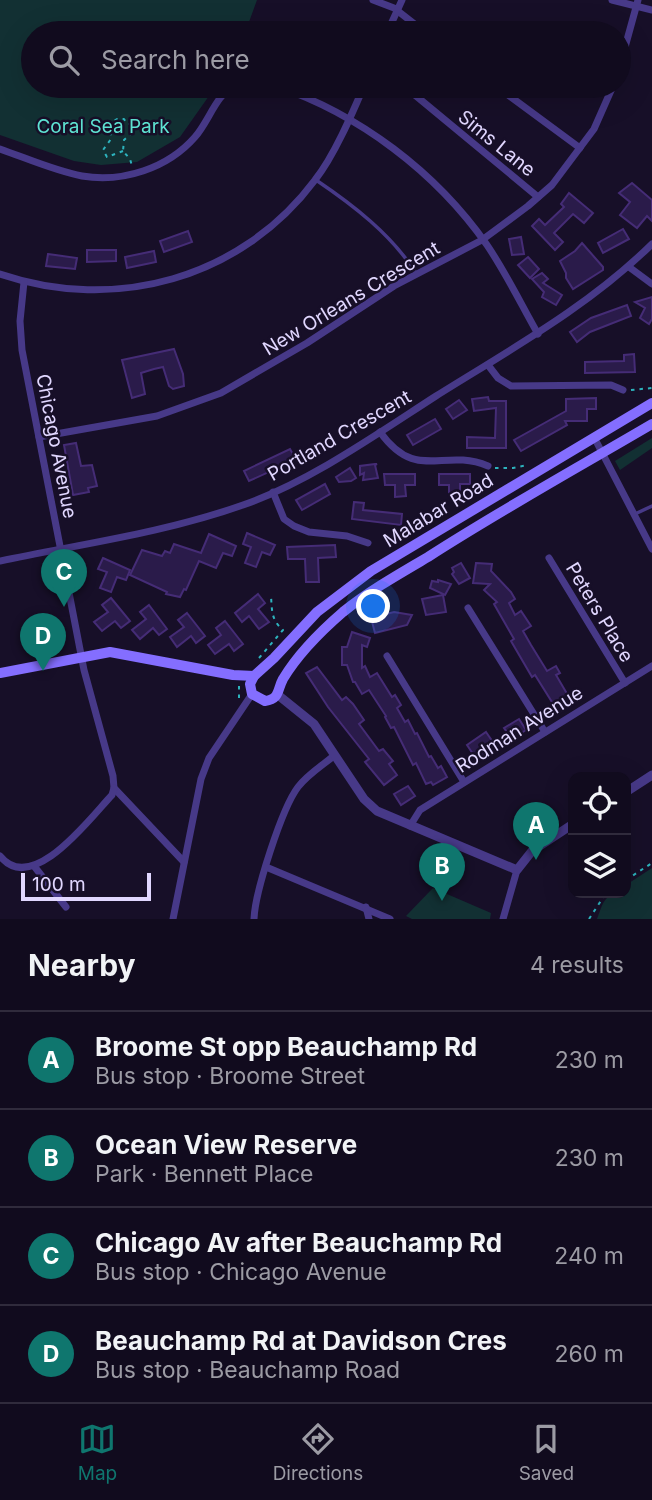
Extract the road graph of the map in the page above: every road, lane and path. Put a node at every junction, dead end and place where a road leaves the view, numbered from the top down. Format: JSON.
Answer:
{"nodes":[{"id":1,"x":373,"y":0,"type":"edge"},
{"id":2,"x":402,"y":0,"type":"edge"},
{"id":3,"x":612,"y":0,"type":"edge"},
{"id":4,"x":637,"y":3,"type":"edge"},
{"id":5,"x":398,"y":10,"type":"junction"},
{"id":6,"x":652,"y":10,"type":"edge"},
{"id":7,"x":393,"y":21,"type":"edge"},
{"id":8,"x":411,"y":21,"type":"edge"},
{"id":9,"x":631,"y":25,"type":"edge"},
{"id":10,"x":220,"y":98,"type":"edge"},
{"id":11,"x":310,"y":98,"type":"edge"},
{"id":12,"x":358,"y":98,"type":"edge"},
{"id":13,"x":418,"y":98,"type":"edge"},
{"id":14,"x":512,"y":98,"type":"edge"},
{"id":15,"x":608,"y":98,"type":"edge"},
{"id":16,"x":348,"y":119,"type":"junction"},
{"id":17,"x":580,"y":148,"type":"junction"},
{"id":18,"x":0,"y":149,"type":"edge"},
{"id":19,"x":123,"y":151,"type":"junction"},
{"id":20,"x":133,"y":174,"type":"junction"},
{"id":21,"x":316,"y":180,"type":"junction"},
{"id":22,"x":538,"y":197,"type":"junction"},
{"id":23,"x":482,"y":240,"type":"junction"},
{"id":24,"x":652,"y":244,"type":"edge"},
{"id":25,"x":628,"y":267,"type":"junction"},
{"id":26,"x":416,"y":273,"type":"junction"},
{"id":27,"x":0,"y":274,"type":"edge"},
{"id":28,"x":24,"y":282,"type":"junction"},
{"id":29,"x":652,"y":284,"type":"edge"},
{"id":30,"x":538,"y":334,"type":"junction"},
{"id":31,"x":488,"y":365,"type":"junction"},
{"id":32,"x":652,"y":388,"type":"edge"},
{"id":33,"x":623,"y":390,"type":"joint"},
{"id":34,"x":652,"y":403,"type":"edge"},
{"id":35,"x":652,"y":424,"type":"edge"},
{"id":36,"x":380,"y":432,"type":"junction"},
{"id":37,"x":39,"y":436,"type":"junction"},
{"id":38,"x":595,"y":439,"type":"junction"},
{"id":39,"x":602,"y":453,"type":"junction"},
{"id":40,"x":533,"y":464,"type":"dead end"},
{"id":41,"x":488,"y":466,"type":"joint"},
{"id":42,"x":273,"y":492,"type":"junction"},
{"id":43,"x":652,"y":506,"type":"edge"},
{"id":44,"x":633,"y":515,"type":"junction"},
{"id":45,"x":368,"y":543,"type":"dead end"},
{"id":46,"x":61,"y":548,"type":"junction"},
{"id":47,"x":652,"y":549,"type":"edge"},
{"id":48,"x":549,"y":558,"type":"dead end"},
{"id":49,"x":0,"y":561,"type":"edge"},
{"id":50,"x":271,"y":596,"type":"dead end"},
{"id":51,"x":468,"y":608,"type":"dead end"},
{"id":52,"x":82,"y":656,"type":"junction"},
{"id":53,"x":387,"y":656,"type":"dead end"},
{"id":54,"x":258,"y":659,"type":"dead end"},
{"id":55,"x":652,"y":666,"type":"edge"},
{"id":56,"x":0,"y":673,"type":"edge"},
{"id":57,"x":258,"y":673,"type":"junction"},
{"id":58,"x":233,"y":675,"type":"junction"},
{"id":59,"x":280,"y":683,"type":"junction"},
{"id":60,"x":625,"y":683,"type":"junction"},
{"id":61,"x":247,"y":690,"type":"junction"},
{"id":62,"x":278,"y":695,"type":"junction"},
{"id":63,"x":239,"y":698,"type":"dead end"},
{"id":64,"x":545,"y":732,"type":"junction"},
{"id":65,"x":335,"y":755,"type":"junction"},
{"id":66,"x":652,"y":775,"type":"edge"},
{"id":67,"x":464,"y":782,"type":"junction"},
{"id":68,"x":114,"y":788,"type":"junction"},
{"id":69,"x":631,"y":789,"type":"edge"},
{"id":70,"x":410,"y":826,"type":"junction"},
{"id":71,"x":568,"y":827,"type":"edge"},
{"id":72,"x":0,"y":856,"type":"edge"},
{"id":73,"x":184,"y":862,"type":"junction"},
{"id":74,"x":652,"y":863,"type":"edge"},
{"id":75,"x":34,"y":866,"type":"junction"},
{"id":76,"x":266,"y":867,"type":"junction"},
{"id":77,"x":517,"y":870,"type":"junction"},
{"id":78,"x":631,"y":877,"type":"edge"},
{"id":79,"x":603,"y":898,"type":"edge"},
{"id":80,"x":66,"y":907,"type":"dead end"},
{"id":81,"x":366,"y":907,"type":"junction"},
{"id":82,"x":173,"y":919,"type":"edge"},
{"id":83,"x":254,"y":919,"type":"edge"},
{"id":84,"x":369,"y":919,"type":"edge"},
{"id":85,"x":390,"y":919,"type":"edge"},
{"id":86,"x":503,"y":919,"type":"edge"},
{"id":87,"x":589,"y":919,"type":"edge"}],
"edges":[{"from":1,"to":5,"type":"street"},
{"from":2,"to":5,"type":"street"},
{"from":3,"to":4,"type":"street"},
{"from":4,"to":6,"type":"street"},
{"from":4,"to":9,"type":"street"},
{"from":5,"to":7,"type":"street"},
{"from":5,"to":8,"type":"street"},
{"from":10,"to":20,"type":"street"},
{"from":11,"to":16,"type":"street"},
{"from":12,"to":16,"type":"street"},
{"from":13,"to":22,"type":"street","name":"Sims Lane"},
{"from":14,"to":17,"type":"street"},
{"from":15,"to":17,"type":"street","name":"New Orleans Crescent"},
{"from":16,"to":21,"type":"street"},
{"from":16,"to":23,"type":"street"},
{"from":17,"to":22,"type":"street","name":"New Orleans Crescent"},
{"from":18,"to":20,"type":"street"},
{"from":19,"to":19,"type":"path"},
{"from":19,"to":20,"type":"path"},
{"from":21,"to":26,"type":"lane"},
{"from":21,"to":28,"type":"street"},
{"from":22,"to":23,"type":"street","name":"New Orleans Crescent"},
{"from":23,"to":26,"type":"street","name":"New Orleans Crescent"},
{"from":23,"to":30,"type":"street"},
{"from":24,"to":25,"type":"street","name":"Portland Crescent"},
{"from":25,"to":29,"type":"street"},
{"from":25,"to":30,"type":"street","name":"Portland Crescent"},
{"from":26,"to":37,"type":"street","name":"New Orleans Crescent"},
{"from":27,"to":28,"type":"street"},
{"from":28,"to":37,"type":"street","name":"Chicago Avenue"},
{"from":30,"to":31,"type":"street","name":"Portland Crescent"},
{"from":31,"to":33,"type":"street"},
{"from":31,"to":36,"type":"street","name":"Portland Crescent"},
{"from":32,"to":33,"type":"path"},
{"from":34,"to":38,"type":"main road","name":"Malabar Road"},
{"from":35,"to":39,"type":"main road","name":"Malabar Road"},
{"from":36,"to":41,"type":"street"},
{"from":36,"to":42,"type":"street","name":"Portland Crescent"},
{"from":37,"to":46,"type":"street","name":"Chicago Avenue"},
{"from":38,"to":39,"type":"street"},
{"from":38,"to":57,"type":"main road","name":"Malabar Road"},
{"from":39,"to":44,"type":"street"},
{"from":39,"to":59,"type":"main road","name":"Malabar Road"},
{"from":40,"to":41,"type":"path"},
{"from":42,"to":45,"type":"street"},
{"from":42,"to":46,"type":"street","name":"Portland Crescent"},
{"from":43,"to":44,"type":"lane"},
{"from":44,"to":47,"type":"street"},
{"from":46,"to":49,"type":"street","name":"Portland Crescent"},
{"from":46,"to":52,"type":"street","name":"Chicago Avenue"},
{"from":48,"to":60,"type":"street","name":"Peters Place"},
{"from":50,"to":54,"type":"path"},
{"from":51,"to":64,"type":"street"},
{"from":52,"to":56,"type":"main road"},
{"from":52,"to":58,"type":"main road"},
{"from":52,"to":68,"type":"street","name":"Chicago Avenue"},
{"from":53,"to":67,"type":"street"},
{"from":55,"to":60,"type":"street","name":"Rodman Avenue"},
{"from":57,"to":58,"type":"main road"},
{"from":57,"to":59,"type":"main road"},
{"from":57,"to":61,"type":"main road"},
{"from":58,"to":61,"type":"main road"},
{"from":59,"to":62,"type":"main road"},
{"from":60,"to":64,"type":"street","name":"Rodman Avenue"},
{"from":61,"to":62,"type":"main road"},
{"from":61,"to":63,"type":"path"},
{"from":61,"to":73,"type":"street"},
{"from":62,"to":65,"type":"street"},
{"from":64,"to":67,"type":"street","name":"Rodman Avenue"},
{"from":65,"to":70,"type":"street"},
{"from":65,"to":76,"type":"street"},
{"from":66,"to":69,"type":"street"},
{"from":67,"to":70,"type":"street","name":"Rodman Avenue"},
{"from":68,"to":73,"type":"street"},
{"from":68,"to":75,"type":"street"},
{"from":70,"to":77,"type":"street"},
{"from":71,"to":77,"type":"street"},
{"from":72,"to":75,"type":"street"},
{"from":73,"to":82,"type":"street"},
{"from":74,"to":78,"type":"path"},
{"from":75,"to":80,"type":"street"},
{"from":76,"to":81,"type":"street"},
{"from":76,"to":83,"type":"street"},
{"from":77,"to":86,"type":"street"},
{"from":79,"to":87,"type":"path"},
{"from":81,"to":84,"type":"street"},
{"from":81,"to":85,"type":"street"}]}
